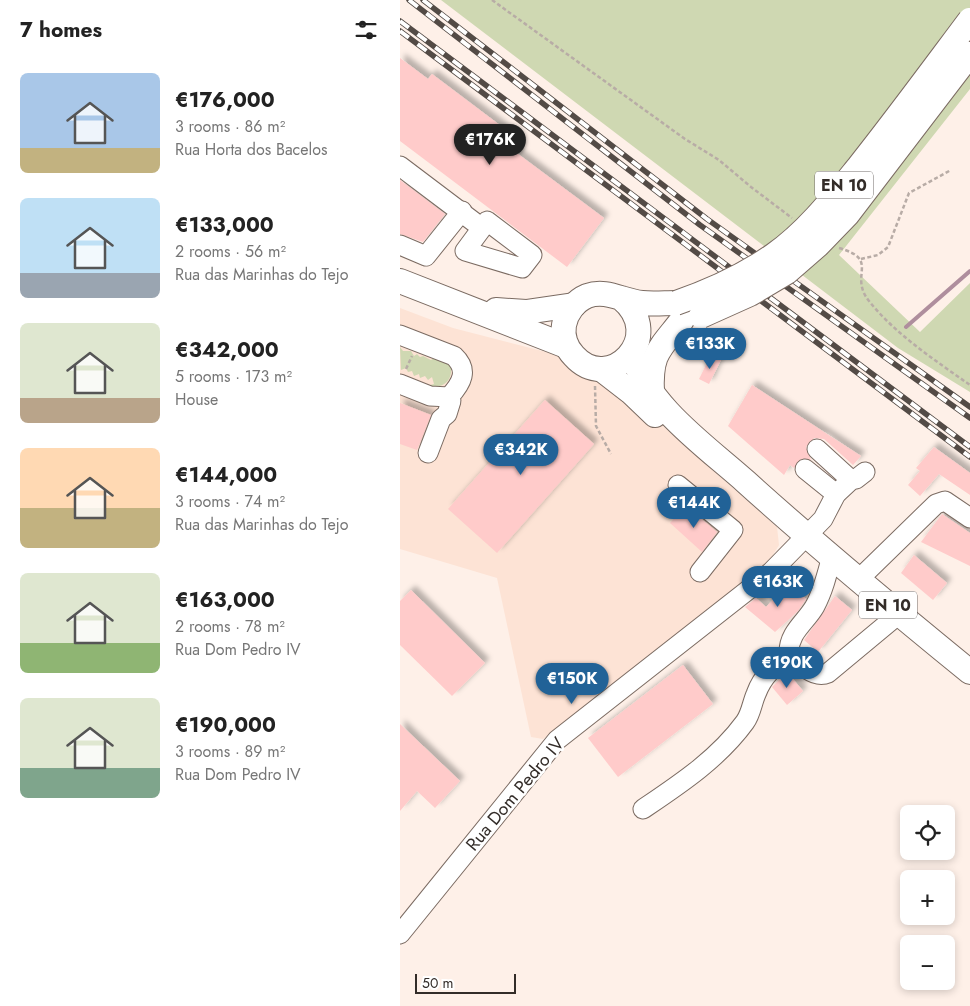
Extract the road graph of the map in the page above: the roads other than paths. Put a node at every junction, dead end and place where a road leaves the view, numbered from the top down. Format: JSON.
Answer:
{"nodes":[{"id":1,"x":970,"y":20,"type":"edge"},
{"id":2,"x":970,"y":54,"type":"edge"},
{"id":3,"x":400,"y":166,"type":"edge"},
{"id":4,"x":462,"y":211,"type":"junction"},
{"id":5,"x":482,"y":228,"type":"dead end"},
{"id":6,"x":400,"y":244,"type":"edge"},
{"id":7,"x":400,"y":281,"type":"edge"},
{"id":8,"x":620,"y":298,"type":"junction"},
{"id":9,"x":460,"y":304,"type":"junction"},
{"id":10,"x":574,"y":305,"type":"junction"},
{"id":11,"x":687,"y":313,"type":"junction"},
{"id":12,"x":400,"y":335,"type":"edge"},
{"id":13,"x":566,"y":346,"type":"junction"},
{"id":14,"x":635,"y":346,"type":"junction"},
{"id":15,"x":597,"y":376,"type":"junction"},
{"id":16,"x":402,"y":379,"type":"edge"},
{"id":17,"x":652,"y":393,"type":"junction"},
{"id":18,"x":430,"y":396,"type":"junction"},
{"id":19,"x":449,"y":397,"type":"junction"},
{"id":20,"x":441,"y":419,"type":"junction"},
{"id":21,"x":428,"y":453,"type":"dead end"},
{"id":22,"x":811,"y":459,"type":"dead end"},
{"id":23,"x":678,"y":485,"type":"dead end"},
{"id":24,"x":970,"y":518,"type":"edge"},
{"id":25,"x":807,"y":536,"type":"junction"},
{"id":26,"x":832,"y":558,"type":"junction"},
{"id":27,"x":700,"y":572,"type":"dead end"},
{"id":28,"x":858,"y":580,"type":"junction"},
{"id":29,"x":899,"y":614,"type":"junction"},
{"id":30,"x":791,"y":655,"type":"junction"},
{"id":31,"x":970,"y":672,"type":"edge"},
{"id":32,"x":643,"y":810,"type":"dead end"},
{"id":33,"x":400,"y":934,"type":"edge"}],
"edges":[{"from":1,"to":11,"type":"main road","number":"EN 10","bridge":true},
{"from":2,"to":11,"type":"main road","number":"EN 10","bridge":true},
{"from":3,"to":4,"type":"street"},
{"from":4,"to":5,"type":"street"},
{"from":4,"to":6,"type":"street"},
{"from":7,"to":9,"type":"main road"},
{"from":8,"to":10,"type":"main road"},
{"from":8,"to":11,"type":"main road","number":"EN 10"},
{"from":8,"to":14,"type":"main road"},
{"from":9,"to":10,"type":"main road"},
{"from":9,"to":13,"type":"main road"},
{"from":10,"to":13,"type":"main road"},
{"from":11,"to":14,"type":"main road","number":"EN 10"},
{"from":11,"to":17,"type":"main road","number":"EN 10"},
{"from":12,"to":19,"type":"street"},
{"from":13,"to":15,"type":"main road"},
{"from":14,"to":15,"type":"main road"},
{"from":14,"to":17,"type":"main road","number":"EN 10"},
{"from":15,"to":25,"type":"main road","number":"EN 10"},
{"from":16,"to":18,"type":"street"},
{"from":17,"to":25,"type":"main road","number":"EN 10"},
{"from":18,"to":19,"type":"street"},
{"from":18,"to":20,"type":"street"},
{"from":19,"to":20,"type":"street"},
{"from":20,"to":21,"type":"street"},
{"from":22,"to":25,"type":"street","name":"Rua Dom Pedro IV"},
{"from":23,"to":27,"type":"street"},
{"from":24,"to":28,"type":"street"},
{"from":25,"to":26,"type":"main road","number":"EN 10"},
{"from":25,"to":33,"type":"street","name":"Rua Dom Pedro IV"},
{"from":26,"to":28,"type":"main road","number":"EN 10"},
{"from":26,"to":30,"type":"street"},
{"from":28,"to":29,"type":"main road","number":"EN 10"},
{"from":29,"to":30,"type":"street"},
{"from":29,"to":31,"type":"main road","number":"EN 10"},
{"from":30,"to":32,"type":"street"}]}
